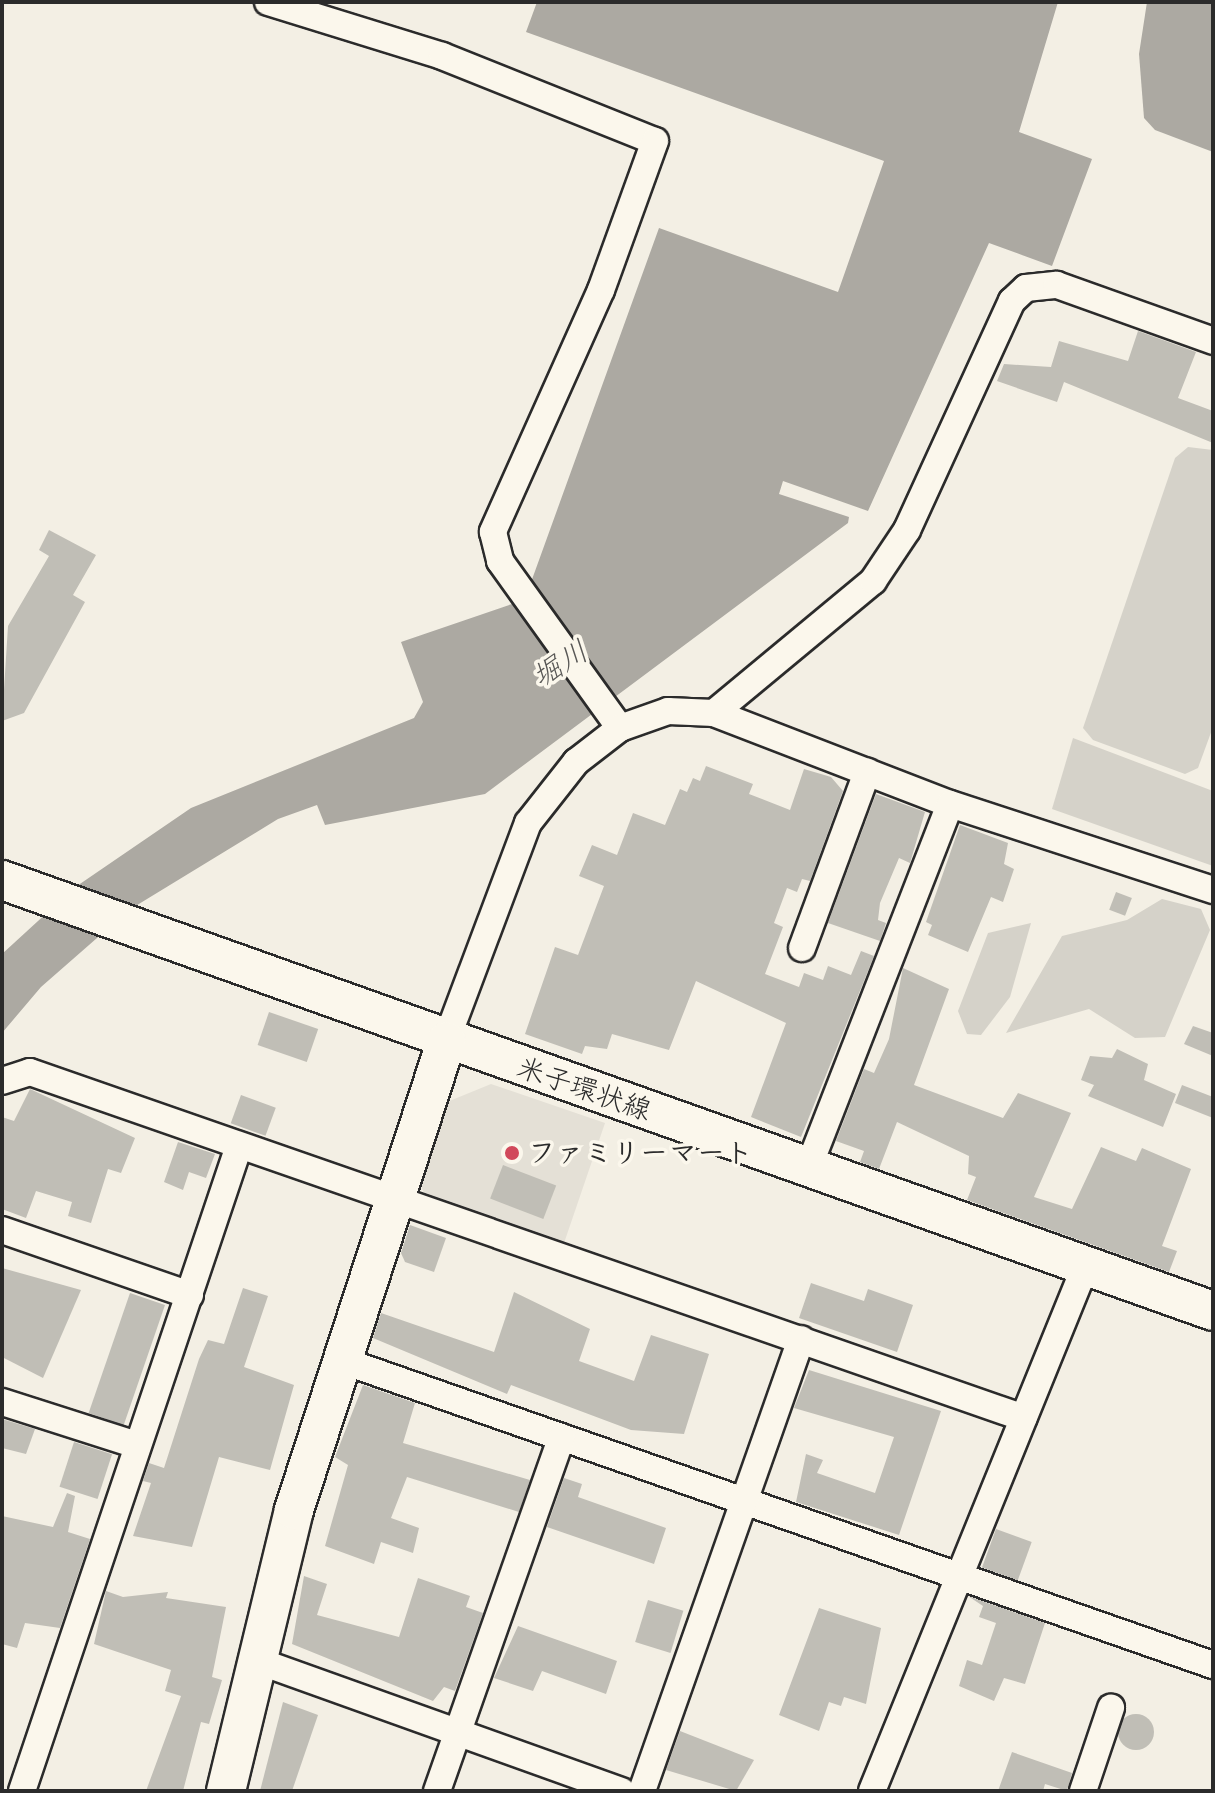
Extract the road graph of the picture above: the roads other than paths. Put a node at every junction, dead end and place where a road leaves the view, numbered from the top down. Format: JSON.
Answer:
{"nodes":[{"id":1,"x":268,"y":2,"type":"edge"},
{"id":2,"x":1213,"y":341,"type":"edge"},
{"id":3,"x":714,"y":713,"type":"junction"},
{"id":4,"x":614,"y":719,"type":"junction"},
{"id":5,"x":867,"y":772,"type":"junction"},
{"id":6,"x":950,"y":804,"type":"junction"},
{"id":7,"x":2,"y":880,"type":"edge"},
{"id":8,"x":1213,"y":890,"type":"edge"},
{"id":9,"x":802,"y":948,"type":"dead end"},
{"id":10,"x":446,"y":1041,"type":"junction"},
{"id":11,"x":2,"y":1081,"type":"edge"},
{"id":12,"x":239,"y":1146,"type":"junction"},
{"id":13,"x":809,"y":1166,"type":"junction"},
{"id":14,"x":393,"y":1198,"type":"junction"},
{"id":15,"x":2,"y":1230,"type":"edge"},
{"id":16,"x":1085,"y":1267,"type":"junction"},
{"id":17,"x":190,"y":1295,"type":"junction"},
{"id":18,"x":1213,"y":1311,"type":"edge"},
{"id":19,"x":801,"y":1339,"type":"junction"},
{"id":20,"x":338,"y":1359,"type":"junction"},
{"id":21,"x":2,"y":1402,"type":"edge"},
{"id":22,"x":1024,"y":1418,"type":"junction"},
{"id":23,"x":562,"y":1437,"type":"junction"},
{"id":24,"x":137,"y":1445,"type":"junction"},
{"id":25,"x":745,"y":1501,"type":"junction"},
{"id":26,"x":958,"y":1576,"type":"junction"},
{"id":27,"x":261,"y":1662,"type":"junction"},
{"id":28,"x":1213,"y":1665,"type":"edge"},
{"id":29,"x":1111,"y":1708,"type":"dead end"},
{"id":30,"x":457,"y":1730,"type":"junction"},
{"id":31,"x":22,"y":1791,"type":"edge"},
{"id":32,"x":226,"y":1791,"type":"edge"},
{"id":33,"x":437,"y":1791,"type":"edge"},
{"id":34,"x":622,"y":1791,"type":"edge"},
{"id":35,"x":642,"y":1791,"type":"edge"},
{"id":36,"x":872,"y":1791,"type":"edge"},
{"id":37,"x":1083,"y":1791,"type":"edge"}],
"edges":[{"from":1,"to":4,"type":"street"},
{"from":2,"to":3,"type":"street"},
{"from":3,"to":4,"type":"street"},
{"from":3,"to":5,"type":"street"},
{"from":4,"to":10,"type":"street"},
{"from":5,"to":6,"type":"street"},
{"from":5,"to":9,"type":"street"},
{"from":6,"to":8,"type":"street"},
{"from":6,"to":13,"type":"street"},
{"from":7,"to":10,"type":"main road","name":"米子環状線"},
{"from":10,"to":13,"type":"main road","name":"米子環状線"},
{"from":10,"to":14,"type":"main road"},
{"from":11,"to":12,"type":"street"},
{"from":12,"to":14,"type":"street"},
{"from":12,"to":17,"type":"street"},
{"from":13,"to":16,"type":"main road","name":"米子環状線"},
{"from":14,"to":19,"type":"street"},
{"from":14,"to":20,"type":"main road"},
{"from":15,"to":17,"type":"street"},
{"from":16,"to":18,"type":"main road","name":"米子環状線"},
{"from":16,"to":22,"type":"street"},
{"from":17,"to":24,"type":"street"},
{"from":19,"to":22,"type":"street"},
{"from":19,"to":25,"type":"street"},
{"from":20,"to":23,"type":"street"},
{"from":20,"to":27,"type":"main road"},
{"from":21,"to":24,"type":"street"},
{"from":22,"to":26,"type":"street"},
{"from":23,"to":25,"type":"street"},
{"from":23,"to":30,"type":"street"},
{"from":24,"to":31,"type":"street"},
{"from":25,"to":26,"type":"street"},
{"from":25,"to":35,"type":"street"},
{"from":26,"to":28,"type":"street"},
{"from":26,"to":36,"type":"street"},
{"from":27,"to":30,"type":"street"},
{"from":27,"to":32,"type":"main road"},
{"from":29,"to":37,"type":"street"},
{"from":30,"to":33,"type":"street"},
{"from":30,"to":34,"type":"street"}]}
